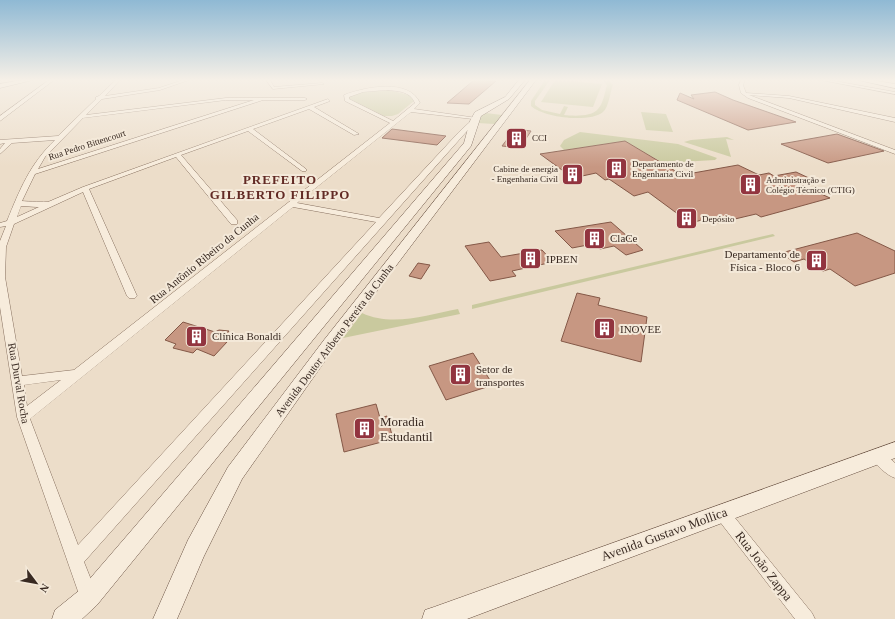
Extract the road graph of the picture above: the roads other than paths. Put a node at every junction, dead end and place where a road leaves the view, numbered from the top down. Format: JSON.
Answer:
{"nodes":[{"id":1,"x":13,"y":109,"type":"edge"},
{"id":2,"x":88,"y":109,"type":"edge"},
{"id":3,"x":142,"y":109,"type":"edge"},
{"id":4,"x":229,"y":109,"type":"edge"},
{"id":5,"x":305,"y":109,"type":"edge"},
{"id":6,"x":313,"y":109,"type":"edge"},
{"id":7,"x":365,"y":109,"type":"edge"},
{"id":8,"x":497,"y":109,"type":"edge"},
{"id":9,"x":500,"y":109,"type":"edge"},
{"id":10,"x":784,"y":109,"type":"edge"},
{"id":11,"x":844,"y":109,"type":"edge"},
{"id":12,"x":410,"y":110,"type":"joint"},
{"id":13,"x":80,"y":117,"type":"junction"},
{"id":14,"x":0,"y":119,"type":"edge"},
{"id":15,"x":487,"y":120,"type":"junction"},
{"id":16,"x":895,"y":120,"type":"edge"},
{"id":17,"x":393,"y":123,"type":"junction"},
{"id":18,"x":249,"y":129,"type":"junction"},
{"id":19,"x":356,"y":134,"type":"dead end"},
{"id":20,"x":60,"y":138,"type":"junction"},
{"id":21,"x":0,"y":142,"type":"edge"},
{"id":22,"x":11,"y":142,"type":"junction"},
{"id":23,"x":0,"y":152,"type":"edge"},
{"id":24,"x":895,"y":152,"type":"edge"},
{"id":25,"x":177,"y":155,"type":"junction"},
{"id":26,"x":304,"y":170,"type":"dead end"},
{"id":27,"x":32,"y":173,"type":"junction"},
{"id":28,"x":85,"y":188,"type":"junction"},
{"id":29,"x":59,"y":199,"type":"junction"},
{"id":30,"x":18,"y":203,"type":"junction"},
{"id":31,"x":290,"y":204,"type":"junction"},
{"id":32,"x":382,"y":221,"type":"junction"},
{"id":33,"x":234,"y":222,"type":"dead end"},
{"id":34,"x":5,"y":224,"type":"edge"},
{"id":35,"x":132,"y":296,"type":"dead end"},
{"id":36,"x":77,"y":373,"type":"junction"},
{"id":37,"x":17,"y":381,"type":"junction"},
{"id":38,"x":23,"y":417,"type":"junction"},
{"id":39,"x":886,"y":453,"type":"edge"},
{"id":40,"x":895,"y":472,"type":"edge"},
{"id":41,"x":722,"y":512,"type":"junction"},
{"id":42,"x":74,"y":560,"type":"junction"},
{"id":43,"x":89,"y":597,"type":"junction"},
{"id":44,"x":64,"y":619,"type":"edge"},
{"id":45,"x":165,"y":619,"type":"edge"},
{"id":46,"x":434,"y":619,"type":"edge"},
{"id":47,"x":806,"y":619,"type":"edge"}],
"edges":[{"from":1,"to":14,"type":"street"},
{"from":2,"to":13,"type":"street","name":"Rua Durval Rocha"},
{"from":3,"to":13,"type":"street"},
{"from":4,"to":27,"type":"street","name":"Rua Pedro Bittencourt"},
{"from":5,"to":18,"type":"street"},
{"from":6,"to":19,"type":"street"},
{"from":7,"to":17,"type":"street"},
{"from":8,"to":15,"type":"main road","name":"Avenida Doutor Ariberto Pereira da Cunha"},
{"from":9,"to":15,"type":"main road","name":"Avenida Doutor Ariberto Pereira da Cunha"},
{"from":10,"to":24,"type":"street"},
{"from":11,"to":16,"type":"street"},
{"from":12,"to":15,"type":"street"},
{"from":12,"to":17,"type":"street","name":"Rua Antônio Ribeiro da Cunha"},
{"from":13,"to":20,"type":"street","name":"Rua Durval Rocha"},
{"from":15,"to":32,"type":"street","name":"Avenida Doutor Ariberto Pereira da Cunha"},
{"from":15,"to":43,"type":"main road","name":"Avenida Doutor Ariberto Pereira da Cunha"},
{"from":15,"to":45,"type":"main road","name":"Avenida Doutor Ariberto Pereira da Cunha"},
{"from":17,"to":31,"type":"street","name":"Rua Antônio Ribeiro da Cunha"},
{"from":18,"to":25,"type":"street"},
{"from":18,"to":26,"type":"street"},
{"from":20,"to":22,"type":"street"},
{"from":20,"to":27,"type":"street","name":"Rua Durval Rocha"},
{"from":21,"to":22,"type":"street"},
{"from":22,"to":23,"type":"street"},
{"from":25,"to":28,"type":"street"},
{"from":25,"to":33,"type":"street"},
{"from":27,"to":30,"type":"street","name":"Rua Durval Rocha"},
{"from":28,"to":29,"type":"street"},
{"from":28,"to":35,"type":"street"},
{"from":29,"to":30,"type":"street"},
{"from":29,"to":34,"type":"street"},
{"from":30,"to":34,"type":"street","name":"Rua Durval Rocha"},
{"from":31,"to":32,"type":"street"},
{"from":31,"to":36,"type":"street","name":"Rua Antônio Ribeiro da Cunha"},
{"from":32,"to":42,"type":"street","name":"Avenida Doutor Ariberto Pereira da Cunha"},
{"from":34,"to":37,"type":"street","name":"Rua Durval Rocha"},
{"from":36,"to":37,"type":"street"},
{"from":36,"to":38,"type":"street","name":"Rua Antônio Ribeiro da Cunha"},
{"from":37,"to":38,"type":"street","name":"Rua Durval Rocha"},
{"from":38,"to":42,"type":"street","name":"Rua Durval Rocha"},
{"from":39,"to":40,"type":"street"},
{"from":39,"to":41,"type":"main road","name":"Avenida Gustavo Mollica"},
{"from":41,"to":46,"type":"main road","name":"Avenida Gustavo Mollica"},
{"from":41,"to":47,"type":"street","name":"Rua João Zappa"},
{"from":42,"to":43,"type":"street","name":"Rua Durval Rocha"},
{"from":43,"to":44,"type":"main road","name":"Avenida Doutor Ariberto Pereira da Cunha"}]}
